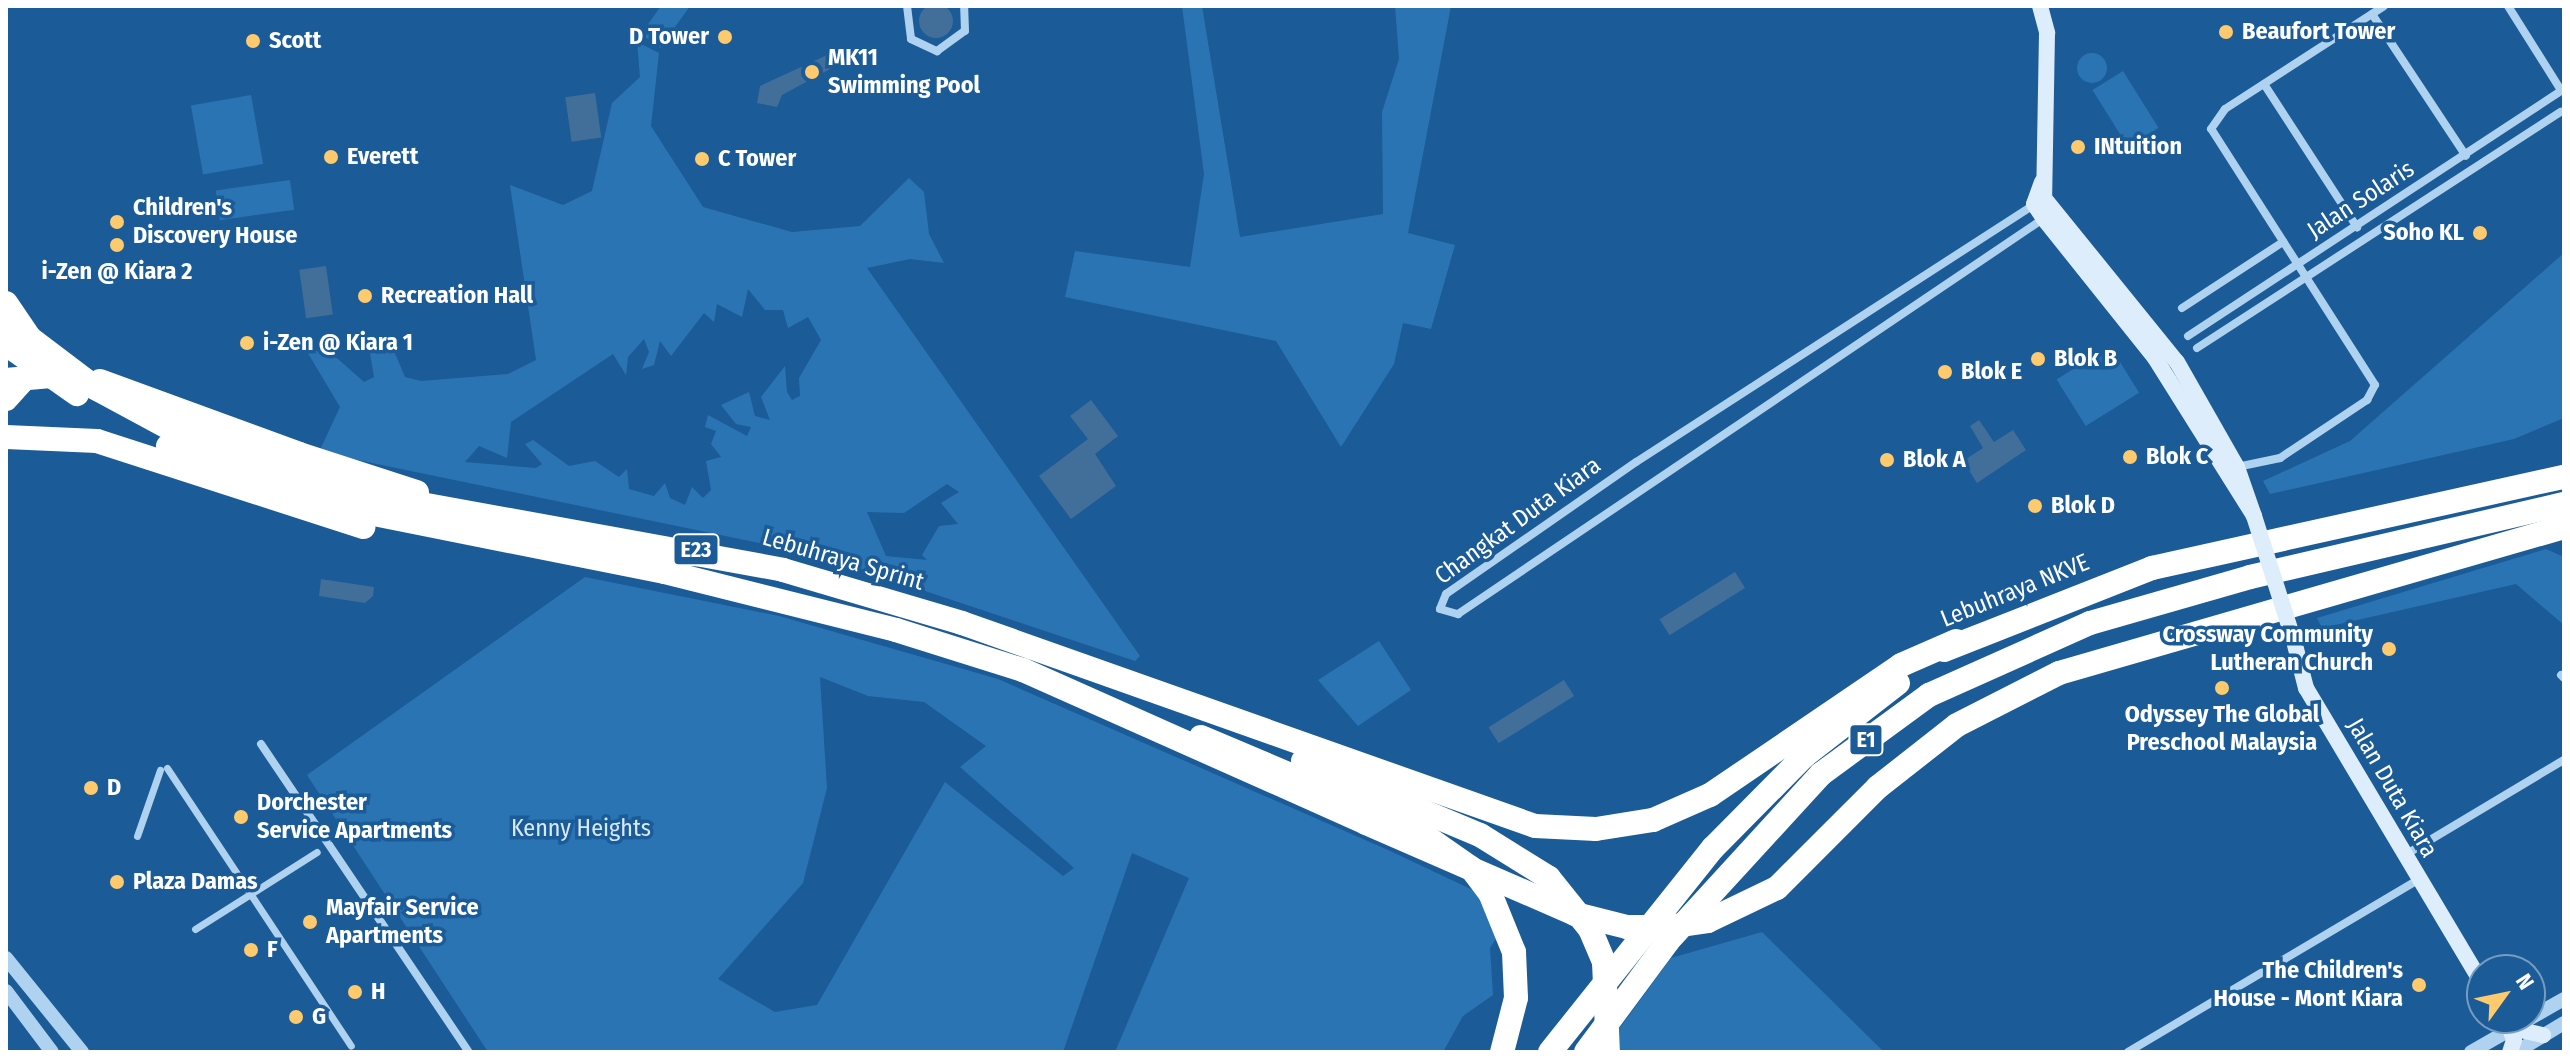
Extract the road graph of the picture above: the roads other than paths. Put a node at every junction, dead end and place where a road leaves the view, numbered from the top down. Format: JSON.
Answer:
{"nodes":[{"id":1,"x":907,"y":6,"type":"edge"},
{"id":2,"x":964,"y":6,"type":"edge"},
{"id":3,"x":2040,"y":6,"type":"edge"},
{"id":4,"x":2384,"y":6,"type":"edge"},
{"id":5,"x":2508,"y":6,"type":"edge"},
{"id":6,"x":2372,"y":14,"type":"junction"},
{"id":7,"x":2264,"y":84,"type":"junction"},
{"id":8,"x":2560,"y":92,"type":"edge"},
{"id":9,"x":2563,"y":112,"type":"edge"},
{"id":10,"x":2466,"y":156,"type":"junction"},
{"id":11,"x":2044,"y":203,"type":"junction"},
{"id":12,"x":2357,"y":227,"type":"junction"},
{"id":13,"x":2283,"y":242,"type":"junction"},
{"id":14,"x":2298,"y":265,"type":"junction"},
{"id":15,"x":2306,"y":278,"type":"junction"},
{"id":16,"x":2182,"y":308,"type":"dead end"},
{"id":17,"x":8,"y":310,"type":"edge"},
{"id":18,"x":2188,"y":336,"type":"dead end"},
{"id":19,"x":6,"y":344,"type":"edge"},
{"id":20,"x":2197,"y":348,"type":"dead end"},
{"id":21,"x":2166,"y":361,"type":"junction"},
{"id":22,"x":6,"y":380,"type":"edge"},
{"id":23,"x":6,"y":399,"type":"edge"},
{"id":24,"x":6,"y":437,"type":"edge"},
{"id":25,"x":2237,"y":467,"type":"junction"},
{"id":26,"x":2564,"y":477,"type":"edge"},
{"id":27,"x":2564,"y":504,"type":"edge"},
{"id":28,"x":457,"y":506,"type":"junction"},
{"id":29,"x":346,"y":516,"type":"junction"},
{"id":30,"x":2254,"y":516,"type":"junction"},
{"id":31,"x":2564,"y":527,"type":"edge"},
{"id":32,"x":1956,"y":641,"type":"junction"},
{"id":33,"x":1100,"y":702,"type":"junction"},
{"id":34,"x":1203,"y":712,"type":"junction"},
{"id":35,"x":261,"y":744,"type":"dead end"},
{"id":36,"x":2564,"y":760,"type":"edge"},
{"id":37,"x":137,"y":836,"type":"dead end"},
{"id":38,"x":317,"y":852,"type":"dead end"},
{"id":39,"x":2408,"y":853,"type":"junction"},
{"id":40,"x":2418,"y":880,"type":"junction"},
{"id":41,"x":251,"y":896,"type":"junction"},
{"id":42,"x":195,"y":929,"type":"dead end"},
{"id":43,"x":2466,"y":957,"type":"edge"},
{"id":44,"x":6,"y":958,"type":"edge"},
{"id":45,"x":6,"y":991,"type":"edge"},
{"id":46,"x":2564,"y":1023,"type":"edge"},
{"id":47,"x":2495,"y":1034,"type":"edge"},
{"id":48,"x":2540,"y":1034,"type":"edge"},
{"id":49,"x":2543,"y":1035,"type":"junction"},
{"id":50,"x":351,"y":1046,"type":"dead end"},
{"id":51,"x":52,"y":1052,"type":"edge"},
{"id":52,"x":82,"y":1052,"type":"edge"},
{"id":53,"x":469,"y":1052,"type":"edge"},
{"id":54,"x":1502,"y":1052,"type":"edge"},
{"id":55,"x":1550,"y":1052,"type":"edge"},
{"id":56,"x":1586,"y":1052,"type":"edge"},
{"id":57,"x":1608,"y":1052,"type":"edge"},
{"id":58,"x":2128,"y":1052,"type":"edge"},
{"id":59,"x":2471,"y":1052,"type":"edge"},
{"id":60,"x":2516,"y":1052,"type":"edge"}],
"edges":[{"from":1,"to":2,"type":"street"},
{"from":3,"to":11,"type":"main road"},
{"from":4,"to":6,"type":"street"},
{"from":5,"to":8,"type":"street"},
{"from":6,"to":7,"type":"street"},
{"from":6,"to":10,"type":"street"},
{"from":7,"to":12,"type":"street"},
{"from":7,"to":13,"type":"street"},
{"from":8,"to":9,"type":"street"},
{"from":8,"to":10,"type":"street","name":"Jalan Solaris"},
{"from":9,"to":15,"type":"street","name":"Jalan Solaris"},
{"from":10,"to":12,"type":"street","name":"Jalan Solaris"},
{"from":11,"to":11,"type":"street","name":"Changkat Duta Kiara"},
{"from":11,"to":21,"type":"main road","name":"Jalan Duta Kiara"},
{"from":12,"to":14,"type":"street","name":"Jalan Solaris"},
{"from":13,"to":14,"type":"street"},
{"from":13,"to":16,"type":"street"},
{"from":14,"to":15,"type":"street"},
{"from":14,"to":18,"type":"street","name":"Jalan Solaris"},
{"from":15,"to":20,"type":"street","name":"Jalan Solaris"},
{"from":15,"to":25,"type":"street"},
{"from":17,"to":23,"type":"highway"},
{"from":17,"to":28,"type":"highway","bridge":true},
{"from":19,"to":29,"type":"highway","bridge":true},
{"from":21,"to":25,"type":"main road","name":"Jalan Duta Kiara"},
{"from":21,"to":30,"type":"main road","name":"Jalan Duta Kiara"},
{"from":22,"to":28,"type":"highway","bridge":true},
{"from":24,"to":29,"type":"highway"},
{"from":25,"to":30,"type":"main road","name":"Jalan Duta Kiara"},
{"from":26,"to":32,"type":"highway","name":"Lebuhraya NKVE","number":"E1"},
{"from":27,"to":56,"type":"highway","number":"E1"},
{"from":28,"to":34,"type":"highway","name":"Lebuhraya Sprint","number":"E23"},
{"from":29,"to":33,"type":"highway","number":"E23"},
{"from":30,"to":39,"type":"main road","name":"Jalan Duta Kiara","bridge":true},
{"from":31,"to":33,"type":"highway","bridge":true},
{"from":32,"to":34,"type":"highway"},
{"from":32,"to":55,"type":"highway","name":"Lebuhraya NKVE","number":"E1"},
{"from":33,"to":54,"type":"highway"},
{"from":34,"to":57,"type":"highway","bridge":true},
{"from":35,"to":53,"type":"street"},
{"from":36,"to":39,"type":"street"},
{"from":37,"to":41,"type":"street"},
{"from":38,"to":41,"type":"street"},
{"from":39,"to":40,"type":"main road","name":"Jalan Duta Kiara"},
{"from":40,"to":43,"type":"main road","name":"Jalan Duta Kiara"},
{"from":40,"to":58,"type":"street"},
{"from":41,"to":42,"type":"street"},
{"from":41,"to":50,"type":"street"},
{"from":44,"to":52,"type":"street"},
{"from":45,"to":51,"type":"street"},
{"from":46,"to":49,"type":"street"},
{"from":47,"to":59,"type":"street"},
{"from":48,"to":49,"type":"main road"},
{"from":49,"to":60,"type":"street"}]}
